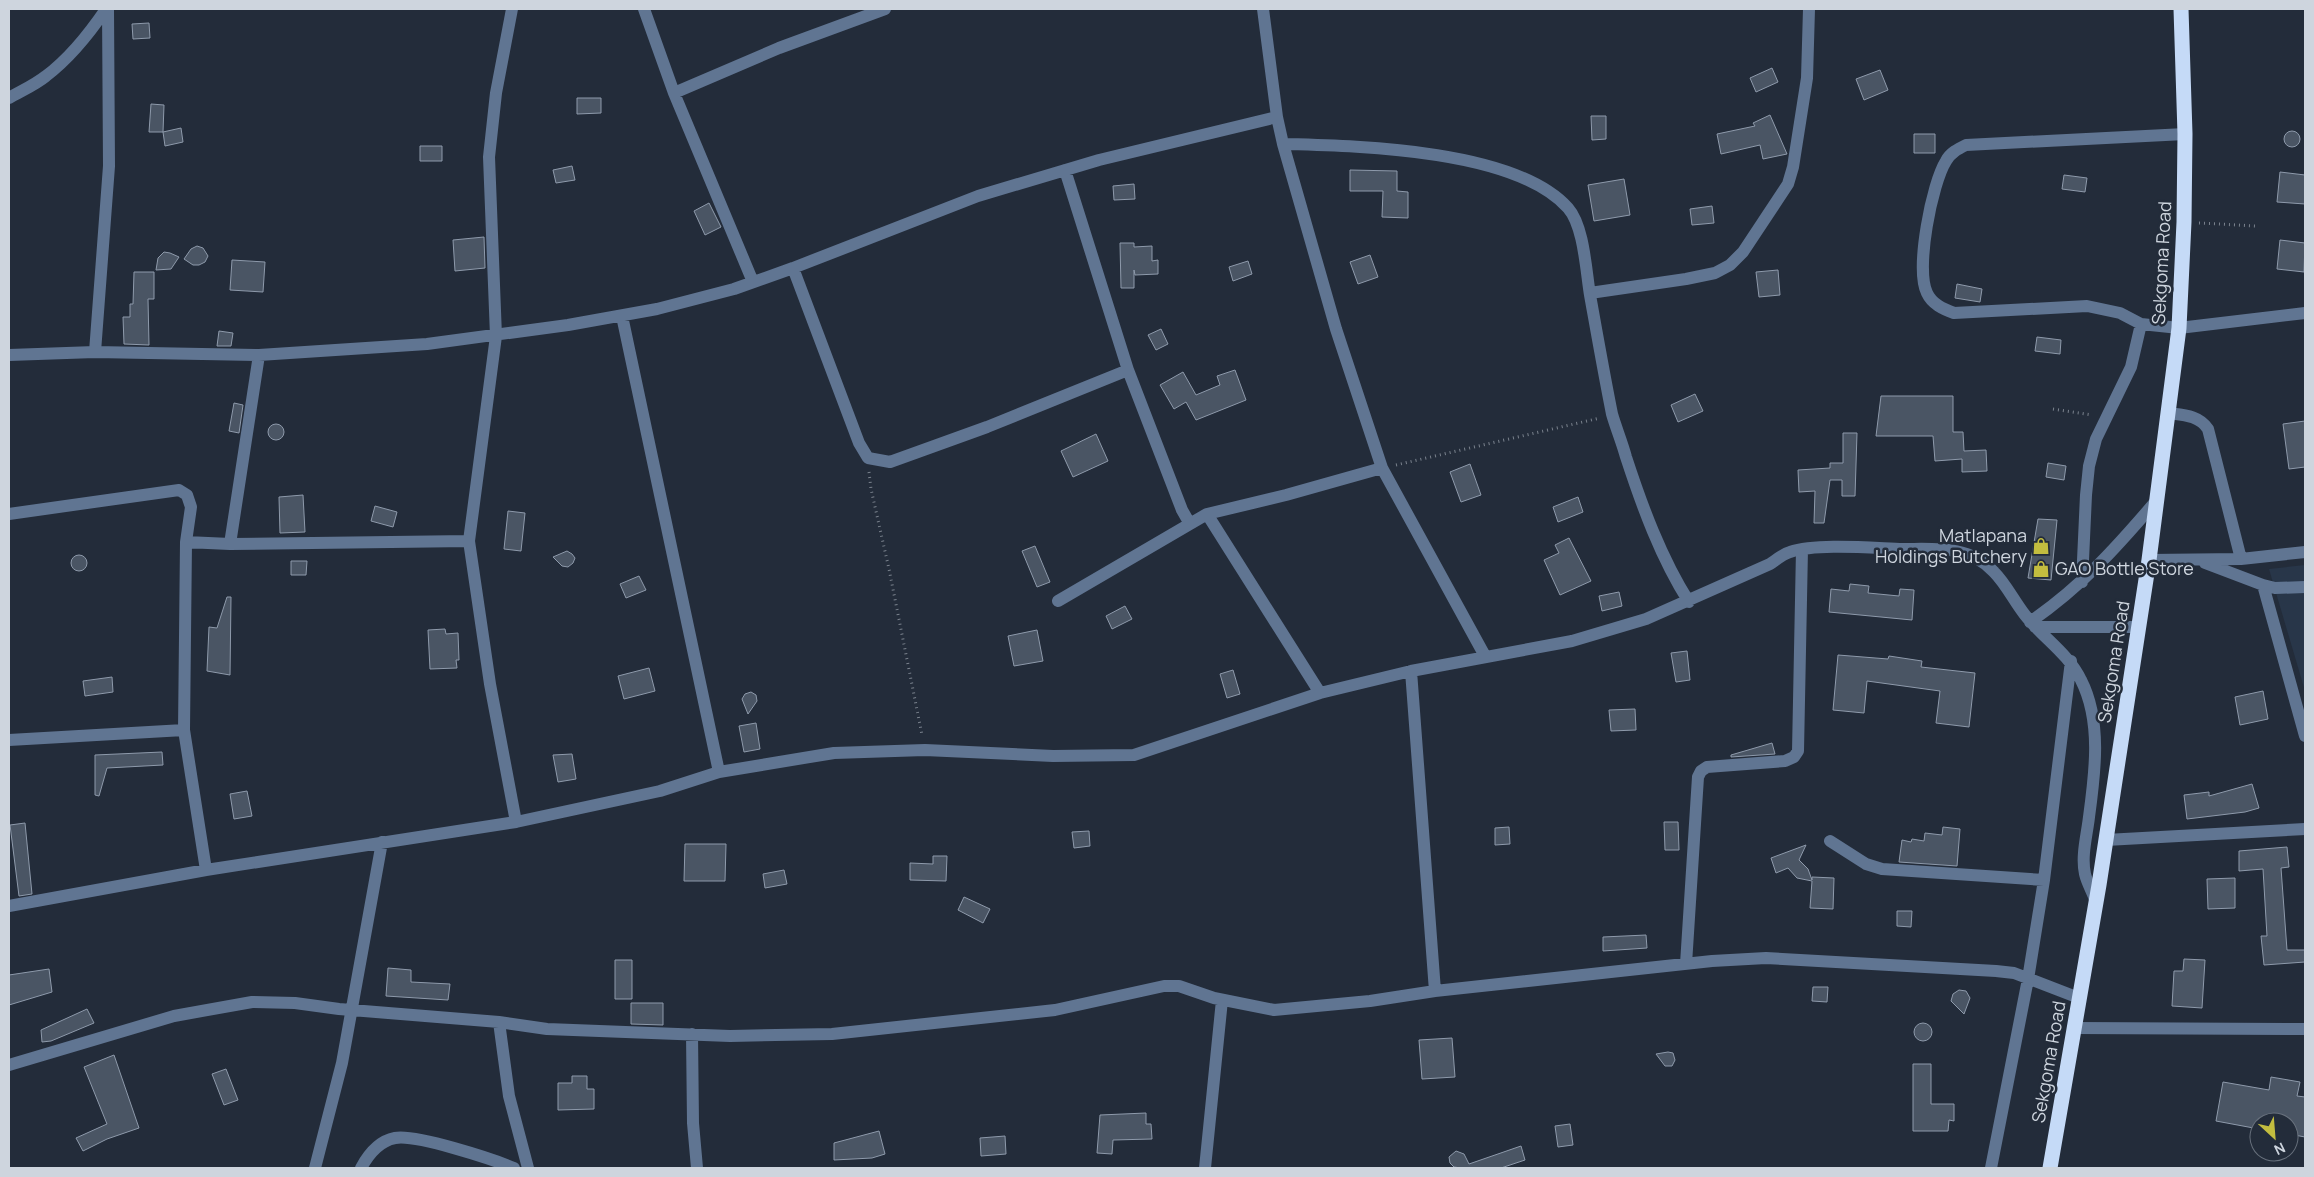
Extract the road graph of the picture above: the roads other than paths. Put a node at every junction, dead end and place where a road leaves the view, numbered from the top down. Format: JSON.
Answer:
{"nodes":[{"id":1,"x":107,"y":9,"type":"edge"},
{"id":2,"x":512,"y":9,"type":"edge"},
{"id":3,"x":644,"y":9,"type":"edge"},
{"id":4,"x":885,"y":9,"type":"edge"},
{"id":5,"x":1263,"y":9,"type":"edge"},
{"id":6,"x":1809,"y":9,"type":"edge"},
{"id":7,"x":2181,"y":9,"type":"edge"},
{"id":8,"x":674,"y":93,"type":"junction"},
{"id":9,"x":9,"y":98,"type":"edge"},
{"id":10,"x":1277,"y":117,"type":"junction"},
{"id":11,"x":2185,"y":134,"type":"junction"},
{"id":12,"x":1283,"y":144,"type":"junction"},
{"id":13,"x":1065,"y":170,"type":"junction"},
{"id":14,"x":793,"y":268,"type":"junction"},
{"id":15,"x":753,"y":282,"type":"junction"},
{"id":16,"x":1590,"y":293,"type":"junction"},
{"id":17,"x":2305,"y":312,"type":"edge"},
{"id":18,"x":622,"y":316,"type":"junction"},
{"id":19,"x":2142,"y":324,"type":"junction"},
{"id":20,"x":2179,"y":328,"type":"junction"},
{"id":21,"x":496,"y":336,"type":"junction"},
{"id":22,"x":94,"y":352,"type":"junction"},
{"id":23,"x":9,"y":355,"type":"edge"},
{"id":24,"x":259,"y":355,"type":"junction"},
{"id":25,"x":1128,"y":370,"type":"junction"},
{"id":26,"x":2168,"y":413,"type":"junction"},
{"id":27,"x":1382,"y":468,"type":"junction"},
{"id":28,"x":2157,"y":500,"type":"junction"},
{"id":29,"x":9,"y":514,"type":"edge"},
{"id":30,"x":1207,"y":514,"type":"junction"},
{"id":31,"x":1190,"y":524,"type":"junction"},
{"id":32,"x":469,"y":541,"type":"junction"},
{"id":33,"x":186,"y":542,"type":"junction"},
{"id":34,"x":230,"y":544,"type":"junction"},
{"id":35,"x":1802,"y":549,"type":"junction"},
{"id":36,"x":2305,"y":552,"type":"edge"},
{"id":37,"x":2241,"y":559,"type":"junction"},
{"id":38,"x":2150,"y":560,"type":"junction"},
{"id":39,"x":2198,"y":560,"type":"junction"},
{"id":40,"x":2082,"y":582,"type":"junction"},
{"id":41,"x":2269,"y":587,"type":"junction"},
{"id":42,"x":2305,"y":587,"type":"edge"},
{"id":43,"x":1058,"y":601,"type":"dead end"},
{"id":44,"x":1689,"y":602,"type":"junction"},
{"id":45,"x":2033,"y":624,"type":"junction"},
{"id":46,"x":2138,"y":627,"type":"junction"},
{"id":47,"x":1485,"y":656,"type":"junction"},
{"id":48,"x":2071,"y":661,"type":"junction"},
{"id":49,"x":1411,"y":671,"type":"junction"},
{"id":50,"x":1320,"y":693,"type":"junction"},
{"id":51,"x":184,"y":730,"type":"junction"},
{"id":52,"x":2305,"y":736,"type":"edge"},
{"id":53,"x":9,"y":740,"type":"edge"},
{"id":54,"x":719,"y":772,"type":"junction"},
{"id":55,"x":516,"y":822,"type":"junction"},
{"id":56,"x":2305,"y":829,"type":"edge"},
{"id":57,"x":2106,"y":840,"type":"junction"},
{"id":58,"x":1830,"y":841,"type":"dead end"},
{"id":59,"x":382,"y":842,"type":"junction"},
{"id":60,"x":206,"y":870,"type":"junction"},
{"id":61,"x":2044,"y":880,"type":"junction"},
{"id":62,"x":2096,"y":902,"type":"junction"},
{"id":63,"x":9,"y":906,"type":"edge"},
{"id":64,"x":1686,"y":964,"type":"junction"},
{"id":65,"x":2028,"y":979,"type":"junction"},
{"id":66,"x":1435,"y":991,"type":"junction"},
{"id":67,"x":2079,"y":998,"type":"junction"},
{"id":68,"x":1222,"y":1000,"type":"junction"},
{"id":69,"x":352,"y":1010,"type":"junction"},
{"id":70,"x":499,"y":1022,"type":"junction"},
{"id":71,"x":2074,"y":1028,"type":"junction"},
{"id":72,"x":2305,"y":1029,"type":"edge"},
{"id":73,"x":692,"y":1034,"type":"junction"},
{"id":74,"x":9,"y":1066,"type":"edge"},
{"id":75,"x":315,"y":1168,"type":"edge"},
{"id":76,"x":361,"y":1168,"type":"edge"},
{"id":77,"x":514,"y":1168,"type":"edge"},
{"id":78,"x":528,"y":1168,"type":"edge"},
{"id":79,"x":696,"y":1168,"type":"edge"},
{"id":80,"x":1205,"y":1168,"type":"edge"},
{"id":81,"x":1991,"y":1168,"type":"edge"},
{"id":82,"x":2050,"y":1168,"type":"edge"}],
"edges":[{"from":1,"to":9,"type":"street"},
{"from":1,"to":22,"type":"street"},
{"from":2,"to":21,"type":"street"},
{"from":3,"to":8,"type":"street"},
{"from":4,"to":8,"type":"street"},
{"from":5,"to":10,"type":"street"},
{"from":6,"to":16,"type":"street"},
{"from":7,"to":11,"type":"highway","name":"Sekgoma Road"},
{"from":8,"to":15,"type":"street"},
{"from":10,"to":12,"type":"street"},
{"from":10,"to":13,"type":"street"},
{"from":11,"to":19,"type":"street"},
{"from":11,"to":20,"type":"highway","name":"Sekgoma Road"},
{"from":12,"to":16,"type":"street"},
{"from":12,"to":27,"type":"street"},
{"from":13,"to":14,"type":"street"},
{"from":13,"to":25,"type":"street"},
{"from":14,"to":15,"type":"street"},
{"from":14,"to":25,"type":"street"},
{"from":15,"to":18,"type":"street"},
{"from":16,"to":44,"type":"street"},
{"from":17,"to":20,"type":"street"},
{"from":18,"to":21,"type":"street"},
{"from":18,"to":54,"type":"street"},
{"from":19,"to":20,"type":"street"},
{"from":19,"to":40,"type":"street"},
{"from":20,"to":26,"type":"highway","name":"Sekgoma Road"},
{"from":21,"to":24,"type":"street"},
{"from":21,"to":32,"type":"street"},
{"from":22,"to":23,"type":"street"},
{"from":22,"to":24,"type":"street"},
{"from":24,"to":34,"type":"street"},
{"from":25,"to":31,"type":"street"},
{"from":26,"to":28,"type":"highway","name":"Sekgoma Road"},
{"from":26,"to":37,"type":"street"},
{"from":27,"to":30,"type":"street"},
{"from":27,"to":47,"type":"street"},
{"from":28,"to":38,"type":"highway","name":"Sekgoma Road"},
{"from":28,"to":40,"type":"street"},
{"from":29,"to":33,"type":"street"},
{"from":30,"to":31,"type":"street"},
{"from":30,"to":50,"type":"street"},
{"from":31,"to":43,"type":"street"},
{"from":32,"to":34,"type":"street"},
{"from":32,"to":55,"type":"street"},
{"from":33,"to":34,"type":"street"},
{"from":33,"to":51,"type":"street"},
{"from":35,"to":44,"type":"street"},
{"from":35,"to":45,"type":"street"},
{"from":35,"to":64,"type":"street"},
{"from":36,"to":37,"type":"street"},
{"from":37,"to":39,"type":"street"},
{"from":38,"to":39,"type":"street"},
{"from":38,"to":46,"type":"highway","name":"Sekgoma Road"},
{"from":39,"to":41,"type":"street"},
{"from":40,"to":45,"type":"street"},
{"from":41,"to":42,"type":"street"},
{"from":41,"to":52,"type":"street"},
{"from":44,"to":47,"type":"street"},
{"from":45,"to":46,"type":"street"},
{"from":45,"to":48,"type":"street"},
{"from":46,"to":57,"type":"highway","name":"Sekgoma Road"},
{"from":47,"to":49,"type":"street"},
{"from":48,"to":61,"type":"street"},
{"from":48,"to":62,"type":"street"},
{"from":49,"to":50,"type":"street"},
{"from":49,"to":66,"type":"street"},
{"from":50,"to":54,"type":"street"},
{"from":51,"to":53,"type":"street"},
{"from":51,"to":60,"type":"street"},
{"from":54,"to":55,"type":"street"},
{"from":55,"to":59,"type":"street"},
{"from":56,"to":57,"type":"street"},
{"from":57,"to":62,"type":"highway","name":"Sekgoma Road"},
{"from":58,"to":61,"type":"street"},
{"from":59,"to":60,"type":"street"},
{"from":59,"to":69,"type":"street"},
{"from":60,"to":63,"type":"street"},
{"from":61,"to":65,"type":"street"},
{"from":62,"to":67,"type":"highway","name":"Sekgoma Road"},
{"from":64,"to":65,"type":"street"},
{"from":64,"to":66,"type":"street"},
{"from":65,"to":67,"type":"street"},
{"from":65,"to":81,"type":"street"},
{"from":66,"to":68,"type":"street"},
{"from":67,"to":71,"type":"highway","name":"Sekgoma Road"},
{"from":68,"to":73,"type":"street"},
{"from":68,"to":80,"type":"street"},
{"from":69,"to":70,"type":"street"},
{"from":69,"to":74,"type":"street"},
{"from":69,"to":75,"type":"street"},
{"from":70,"to":73,"type":"street"},
{"from":70,"to":78,"type":"street"},
{"from":71,"to":72,"type":"street"},
{"from":71,"to":82,"type":"highway","name":"Sekgoma Road"},
{"from":73,"to":79,"type":"street"},
{"from":76,"to":77,"type":"street"}]}
